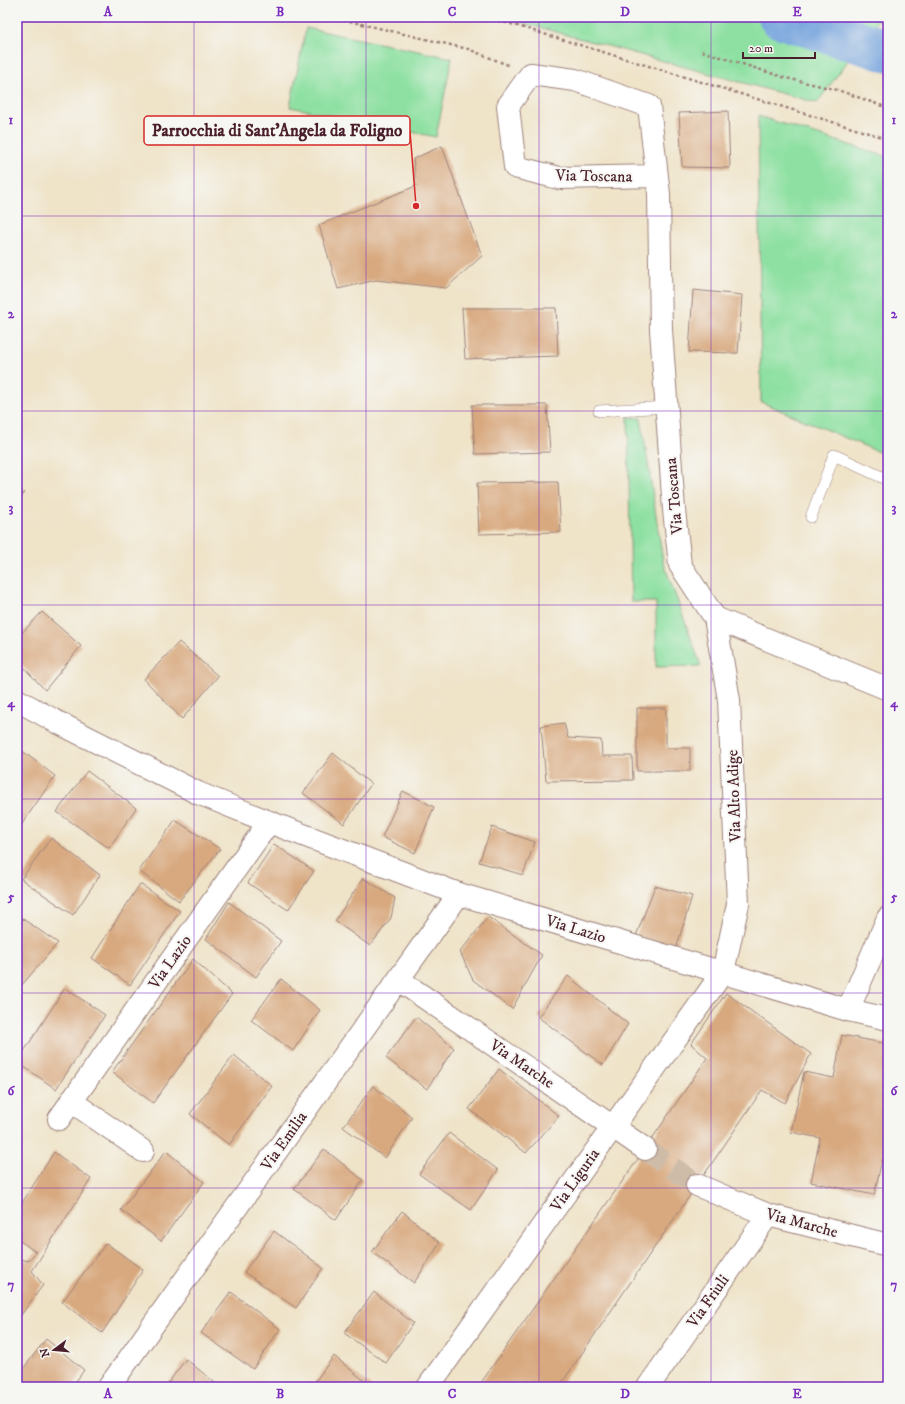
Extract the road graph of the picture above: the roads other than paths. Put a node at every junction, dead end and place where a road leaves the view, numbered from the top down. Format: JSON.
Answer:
{"nodes":[{"id":1,"x":657,"y":176,"type":"junction"},
{"id":2,"x":667,"y":407,"type":"junction"},
{"id":3,"x":599,"y":411,"type":"dead end"},
{"id":4,"x":888,"y":480,"type":"edge"},
{"id":5,"x":811,"y":517,"type":"dead end"},
{"id":6,"x":715,"y":618,"type":"junction"},
{"id":7,"x":888,"y":689,"type":"edge"},
{"id":8,"x":17,"y":700,"type":"edge"},
{"id":9,"x":269,"y":822,"type":"junction"},
{"id":10,"x":459,"y":894,"type":"junction"},
{"id":11,"x":888,"y":918,"type":"edge"},
{"id":12,"x":723,"y":972,"type":"junction"},
{"id":13,"x":398,"y":980,"type":"junction"},
{"id":14,"x":848,"y":1010,"type":"junction"},
{"id":15,"x":888,"y":1019,"type":"edge"},
{"id":16,"x":71,"y":1101,"type":"junction"},
{"id":17,"x":59,"y":1119,"type":"dead end"},
{"id":18,"x":613,"y":1127,"type":"junction"},
{"id":19,"x":645,"y":1149,"type":"tunnel mouth"},
{"id":20,"x":144,"y":1151,"type":"dead end"},
{"id":21,"x":697,"y":1185,"type":"tunnel mouth"},
{"id":22,"x":768,"y":1215,"type":"junction"},
{"id":23,"x":888,"y":1245,"type":"edge"},
{"id":24,"x":109,"y":1387,"type":"edge"},
{"id":25,"x":428,"y":1387,"type":"edge"},
{"id":26,"x":648,"y":1387,"type":"edge"}],
"edges":[{"from":1,"to":1,"type":"street","name":"Via Toscana"},
{"from":1,"to":2,"type":"street","name":"Via Toscana"},
{"from":2,"to":3,"type":"lane"},
{"from":2,"to":6,"type":"street","name":"Via Toscana"},
{"from":4,"to":5,"type":"lane"},
{"from":6,"to":7,"type":"street"},
{"from":6,"to":12,"type":"street","name":"Via Alto Adige"},
{"from":8,"to":9,"type":"street","name":"Via Lazio"},
{"from":9,"to":10,"type":"street","name":"Via Lazio"},
{"from":9,"to":16,"type":"street","name":"Via Lazio"},
{"from":10,"to":12,"type":"street","name":"Via Lazio"},
{"from":10,"to":13,"type":"street","name":"Via Emilia"},
{"from":11,"to":14,"type":"street"},
{"from":12,"to":14,"type":"street","name":"Via Lazio"},
{"from":12,"to":18,"type":"street","name":"Via Liguria"},
{"from":13,"to":18,"type":"street","name":"Via Marche"},
{"from":13,"to":24,"type":"street","name":"Via Emilia"},
{"from":14,"to":15,"type":"street","name":"Via Lazio"},
{"from":16,"to":17,"type":"street","name":"Via Lazio"},
{"from":16,"to":20,"type":"street"},
{"from":18,"to":19,"type":"street","name":"Via Marche"},
{"from":18,"to":25,"type":"street","name":"Via Liguria"},
{"from":21,"to":22,"type":"street","name":"Via Marche"},
{"from":22,"to":23,"type":"street","name":"Via Marche"},
{"from":22,"to":26,"type":"street","name":"Via Friuli"}]}
